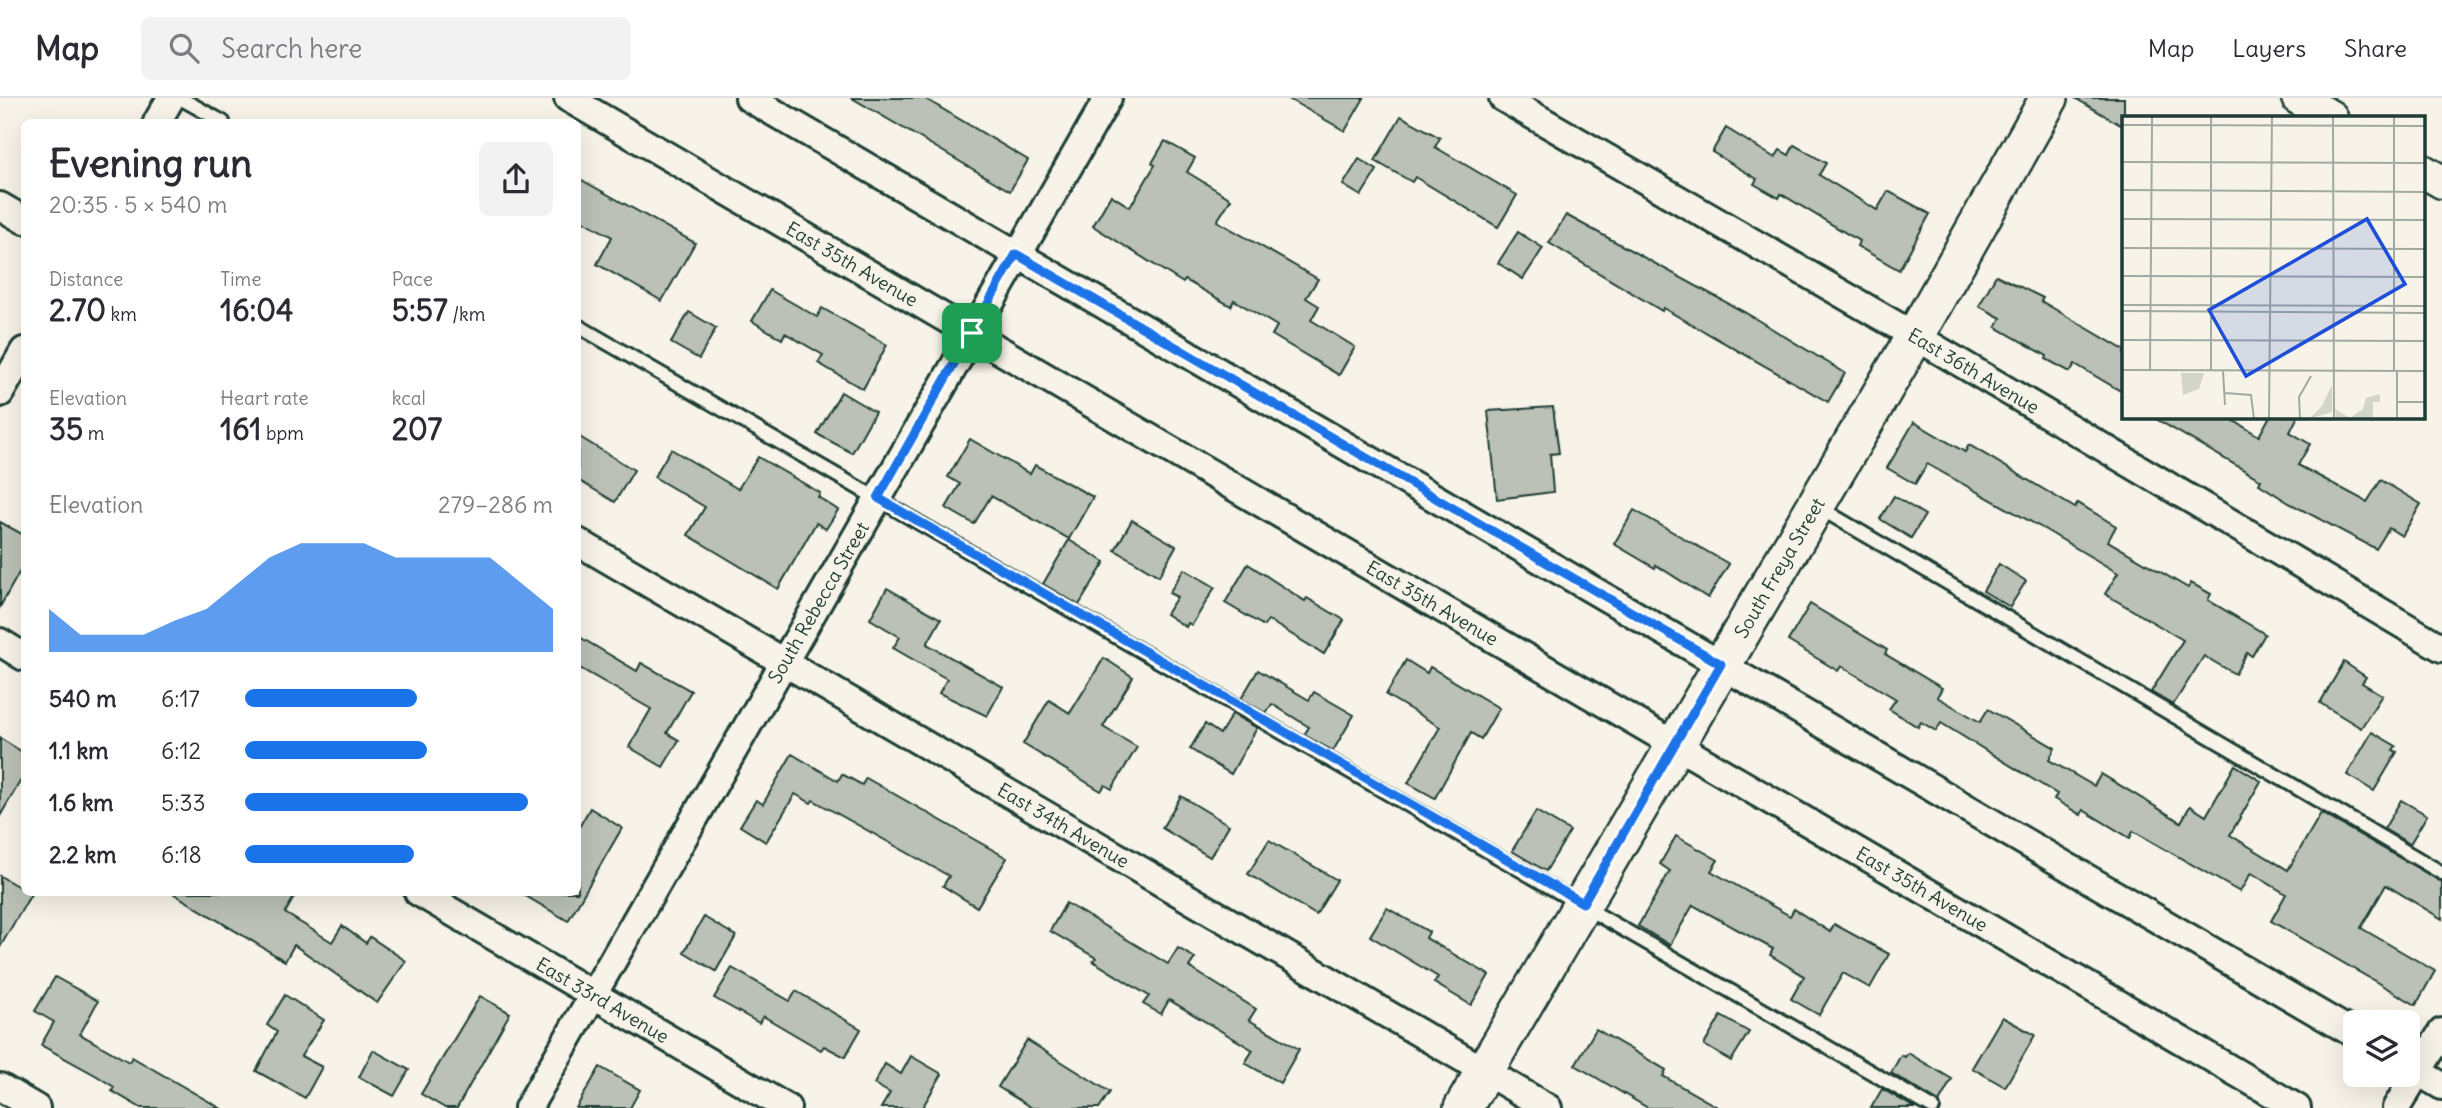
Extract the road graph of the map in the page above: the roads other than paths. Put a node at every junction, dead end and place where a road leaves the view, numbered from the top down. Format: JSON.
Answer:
{"nodes":[{"id":1,"x":171,"y":98,"type":"edge"},
{"id":2,"x":180,"y":98,"type":"edge"},
{"id":3,"x":568,"y":98,"type":"edge"},
{"id":4,"x":749,"y":98,"type":"edge"},
{"id":5,"x":1108,"y":98,"type":"edge"},
{"id":6,"x":1503,"y":98,"type":"edge"},
{"id":7,"x":2049,"y":98,"type":"edge"},
{"id":8,"x":2298,"y":98,"type":"edge"},
{"id":9,"x":2329,"y":116,"type":"edge"},
{"id":10,"x":159,"y":119,"type":"edge"},
{"id":11,"x":217,"y":119,"type":"edge"},
{"id":12,"x":2424,"y":172,"type":"edge"},
{"id":13,"x":2442,"y":182,"type":"edge"},
{"id":14,"x":0,"y":206,"type":"edge"},
{"id":15,"x":21,"y":218,"type":"edge"},
{"id":16,"x":1016,"y":254,"type":"junction"},
{"id":17,"x":581,"y":328,"type":"edge"},
{"id":18,"x":972,"y":333,"type":"junction"},
{"id":19,"x":1915,"y":336,"type":"junction"},
{"id":20,"x":21,"y":356,"type":"edge"},
{"id":21,"x":0,"y":393,"type":"edge"},
{"id":22,"x":878,"y":498,"type":"junction"},
{"id":23,"x":1815,"y":505,"type":"junction"},
{"id":24,"x":581,"y":544,"type":"edge"},
{"id":25,"x":0,"y":642,"type":"edge"},
{"id":26,"x":2442,"y":648,"type":"edge"},
{"id":27,"x":21,"y":655,"type":"edge"},
{"id":28,"x":784,"y":663,"type":"junction"},
{"id":29,"x":1721,"y":664,"type":"junction"},
{"id":30,"x":1676,"y":744,"type":"junction"},
{"id":31,"x":2442,"y":873,"type":"edge"},
{"id":32,"x":425,"y":896,"type":"edge"},
{"id":33,"x":1583,"y":903,"type":"junction"},
{"id":34,"x":594,"y":998,"type":"junction"},
{"id":35,"x":2343,"y":1027,"type":"edge"},
{"id":36,"x":2442,"y":1032,"type":"edge"},
{"id":37,"x":2420,"y":1061,"type":"edge"},
{"id":38,"x":1484,"y":1071,"type":"junction"},
{"id":39,"x":2420,"y":1073,"type":"edge"},
{"id":40,"x":2442,"y":1086,"type":"edge"},
{"id":41,"x":0,"y":1087,"type":"edge"},
{"id":42,"x":2406,"y":1087,"type":"edge"},
{"id":43,"x":36,"y":1108,"type":"edge"},
{"id":44,"x":528,"y":1108,"type":"edge"},
{"id":45,"x":787,"y":1108,"type":"edge"},
{"id":46,"x":1463,"y":1108,"type":"edge"},
{"id":47,"x":1548,"y":1108,"type":"edge"},
{"id":48,"x":1933,"y":1108,"type":"edge"},
{"id":49,"x":2297,"y":1108,"type":"edge"},
{"id":50,"x":2396,"y":1108,"type":"edge"}],
"edges":[{"from":1,"to":10,"type":"street"},
{"from":2,"to":11,"type":"lane"},
{"from":3,"to":18,"type":"street","name":"East 35th Avenue"},
{"from":4,"to":16,"type":"street"},
{"from":5,"to":16,"type":"street","name":"South Rebecca Street"},
{"from":6,"to":19,"type":"street","name":"East 36th Avenue"},
{"from":7,"to":19,"type":"main road","name":"South Freya Street"},
{"from":8,"to":9,"type":"street"},
{"from":12,"to":13,"type":"street"},
{"from":14,"to":15,"type":"street"},
{"from":16,"to":18,"type":"street","name":"South Rebecca Street"},
{"from":16,"to":29,"type":"street"},
{"from":17,"to":22,"type":"lane"},
{"from":18,"to":22,"type":"street","name":"South Rebecca Street"},
{"from":18,"to":30,"type":"street","name":"East 35th Avenue"},
{"from":19,"to":23,"type":"main road","name":"South Freya Street"},
{"from":19,"to":26,"type":"street","name":"East 36th Avenue"},
{"from":20,"to":21,"type":"street"},
{"from":22,"to":28,"type":"street","name":"South Rebecca Street"},
{"from":22,"to":33,"type":"lane"},
{"from":23,"to":29,"type":"main road","name":"South Freya Street"},
{"from":23,"to":31,"type":"lane"},
{"from":24,"to":28,"type":"street","name":"East 34th Avenue"},
{"from":25,"to":27,"type":"street"},
{"from":28,"to":34,"type":"street","name":"South Rebecca Street"},
{"from":28,"to":38,"type":"street","name":"East 34th Avenue"},
{"from":29,"to":30,"type":"main road","name":"South Freya Street"},
{"from":29,"to":35,"type":"street"},
{"from":30,"to":33,"type":"main road","name":"South Freya Street"},
{"from":30,"to":49,"type":"street","name":"East 35th Avenue"},
{"from":32,"to":34,"type":"street","name":"East 33rd Avenue"},
{"from":33,"to":38,"type":"main road","name":"South Freya Street"},
{"from":33,"to":48,"type":"lane"},
{"from":34,"to":44,"type":"street","name":"South Rebecca Street"},
{"from":34,"to":45,"type":"street","name":"East 33rd Avenue"},
{"from":36,"to":37,"type":"street"},
{"from":38,"to":46,"type":"main road","name":"South Freya Street"},
{"from":38,"to":47,"type":"street","name":"East 34th Avenue"},
{"from":39,"to":40,"type":"street"},
{"from":41,"to":43,"type":"street"},
{"from":42,"to":50,"type":"street"}]}
